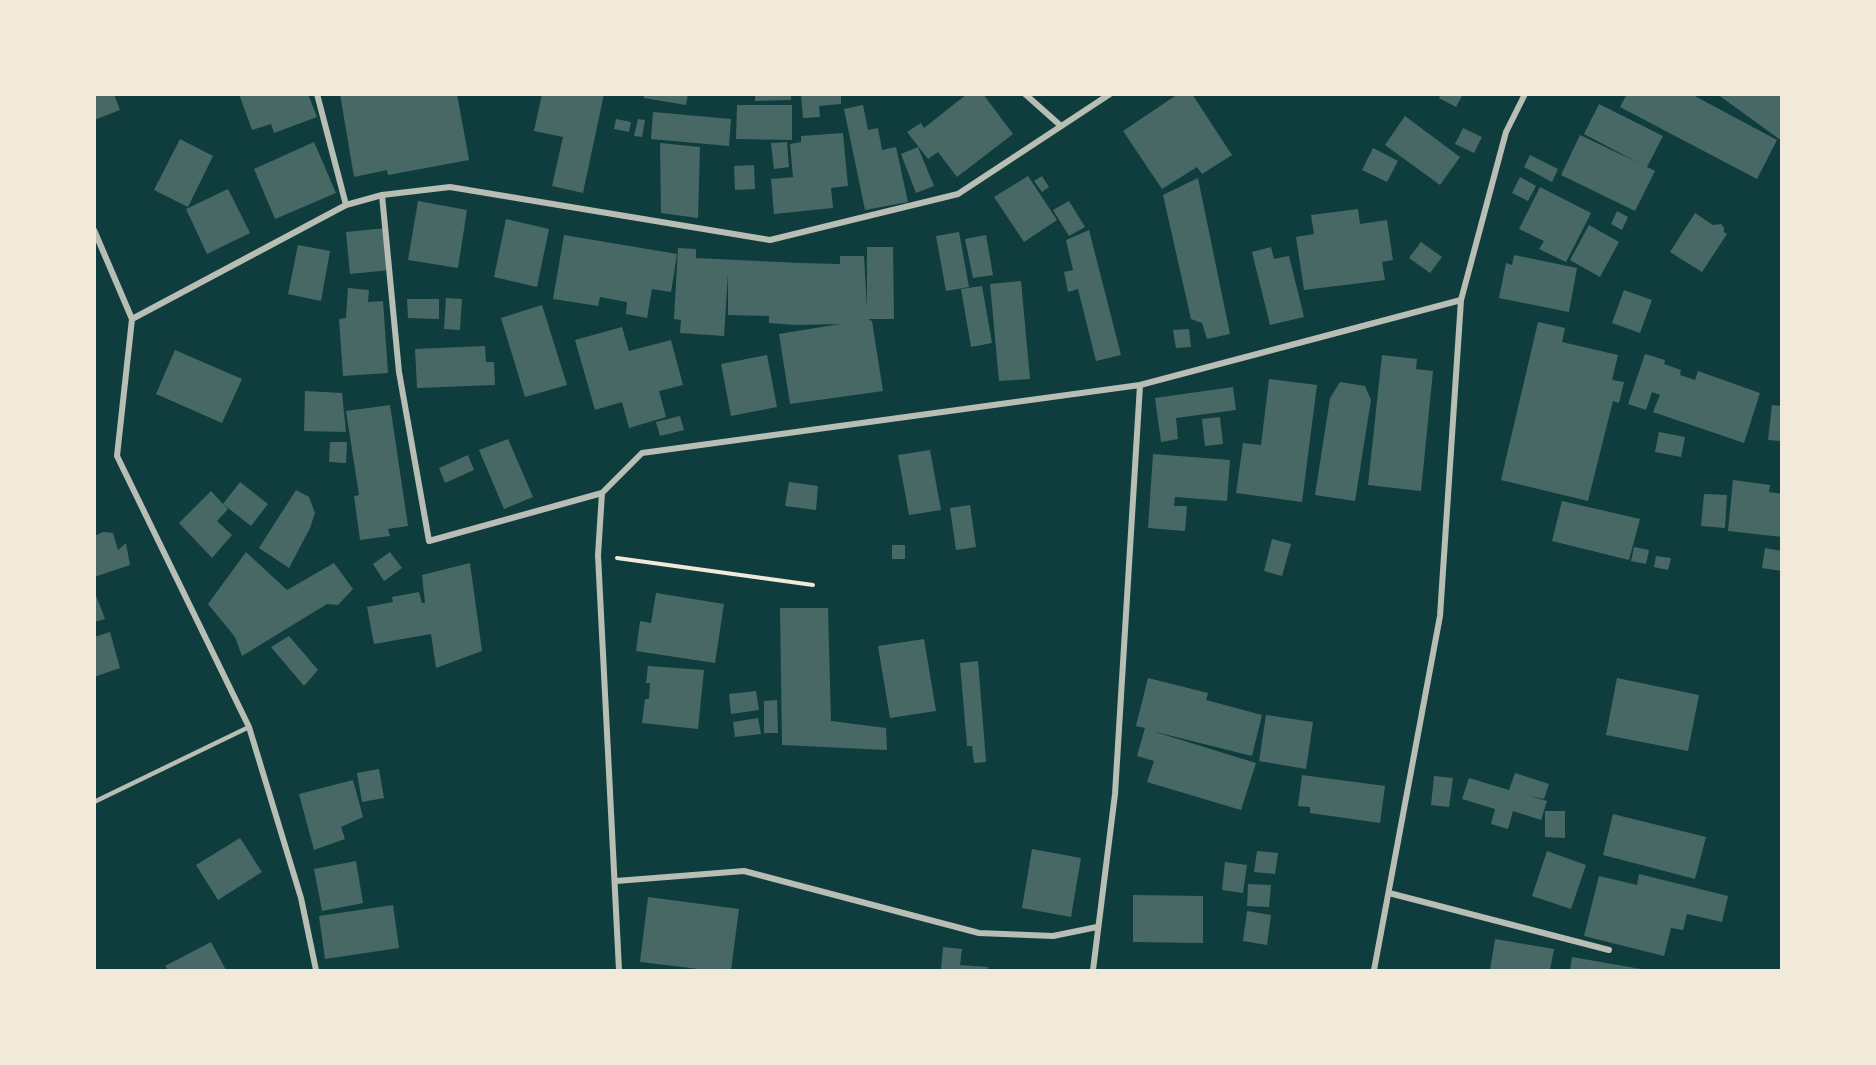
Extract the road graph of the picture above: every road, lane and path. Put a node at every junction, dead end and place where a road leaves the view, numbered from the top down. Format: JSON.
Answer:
{"nodes":[{"id":1,"x":317,"y":94,"type":"edge"},
{"id":2,"x":1025,"y":94,"type":"edge"},
{"id":3,"x":1110,"y":94,"type":"edge"},
{"id":4,"x":1525,"y":94,"type":"edge"},
{"id":5,"x":1061,"y":126,"type":"junction"},
{"id":6,"x":382,"y":195,"type":"junction"},
{"id":7,"x":346,"y":205,"type":"junction"},
{"id":8,"x":94,"y":230,"type":"edge"},
{"id":9,"x":97,"y":244,"type":"edge"},
{"id":10,"x":1461,"y":300,"type":"junction"},
{"id":11,"x":132,"y":319,"type":"junction"},
{"id":12,"x":1140,"y":385,"type":"junction"},
{"id":13,"x":602,"y":493,"type":"junction"},
{"id":14,"x":598,"y":555,"type":"junction"},
{"id":15,"x":813,"y":585,"type":"dead end"},
{"id":16,"x":249,"y":727,"type":"junction"},
{"id":17,"x":94,"y":802,"type":"edge"},
{"id":18,"x":616,"y":881,"type":"junction"},
{"id":19,"x":1389,"y":893,"type":"junction"},
{"id":20,"x":1097,"y":927,"type":"junction"},
{"id":21,"x":1609,"y":950,"type":"dead end"},
{"id":22,"x":316,"y":970,"type":"edge"},
{"id":23,"x":619,"y":970,"type":"edge"},
{"id":24,"x":1092,"y":970,"type":"edge"},
{"id":25,"x":1374,"y":970,"type":"edge"}],
"edges":[{"from":1,"to":7,"type":"street"},
{"from":2,"to":5,"type":"street"},
{"from":3,"to":5,"type":"street"},
{"from":4,"to":10,"type":"street"},
{"from":5,"to":6,"type":"street"},
{"from":6,"to":7,"type":"street"},
{"from":6,"to":13,"type":"street"},
{"from":7,"to":11,"type":"street"},
{"from":8,"to":9,"type":"street"},
{"from":9,"to":11,"type":"street"},
{"from":10,"to":12,"type":"street"},
{"from":10,"to":19,"type":"street"},
{"from":11,"to":16,"type":"street"},
{"from":12,"to":13,"type":"street"},
{"from":12,"to":20,"type":"street"},
{"from":13,"to":14,"type":"street"},
{"from":14,"to":15,"type":"path"},
{"from":14,"to":18,"type":"street"},
{"from":16,"to":17,"type":"lane"},
{"from":16,"to":22,"type":"street"},
{"from":18,"to":20,"type":"street"},
{"from":18,"to":23,"type":"street"},
{"from":19,"to":21,"type":"street"},
{"from":19,"to":25,"type":"street"},
{"from":20,"to":24,"type":"street"}]}
